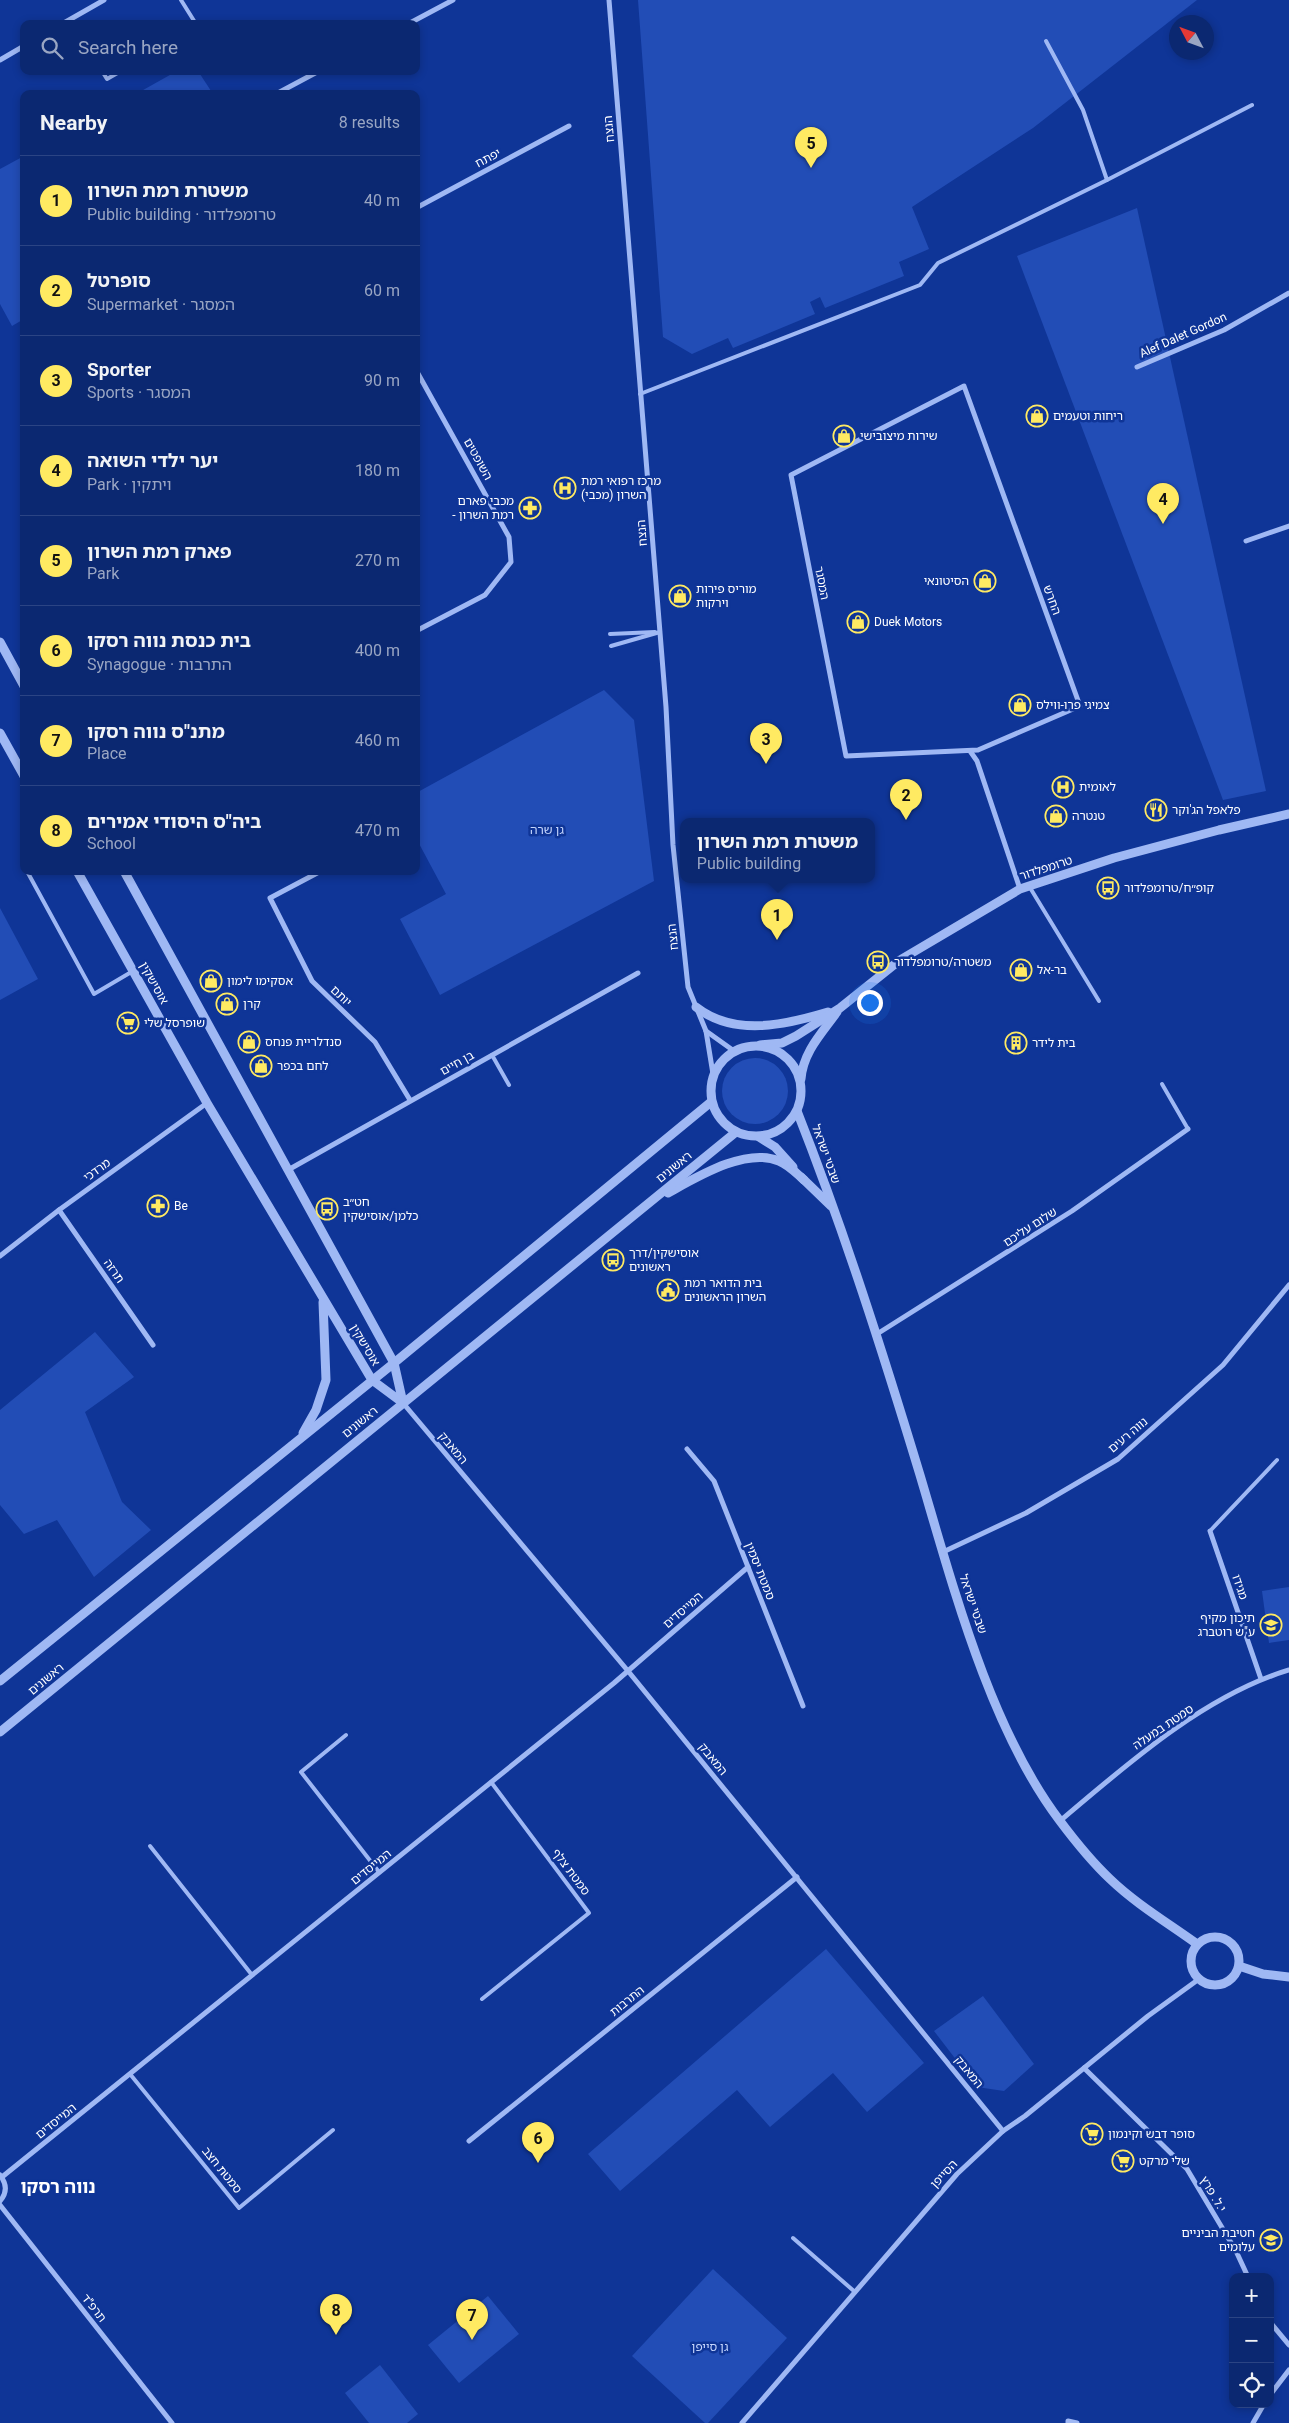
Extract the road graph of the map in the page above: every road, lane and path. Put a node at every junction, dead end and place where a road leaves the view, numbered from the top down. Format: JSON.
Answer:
{"nodes":[{"id":1,"x":104,"y":0,"type":"edge"},
{"id":2,"x":181,"y":0,"type":"edge"},
{"id":3,"x":453,"y":0,"type":"edge"},
{"id":4,"x":608,"y":0,"type":"edge"},
{"id":5,"x":74,"y":20,"type":"edge"},
{"id":6,"x":194,"y":20,"type":"edge"},
{"id":7,"x":416,"y":20,"type":"edge"},
{"id":8,"x":1046,"y":41,"type":"dead end"},
{"id":9,"x":20,"y":48,"type":"edge"},
{"id":10,"x":0,"y":60,"type":"edge"},
{"id":11,"x":104,"y":75,"type":"edge"},
{"id":12,"x":114,"y":75,"type":"edge"},
{"id":13,"x":311,"y":75,"type":"edge"},
{"id":14,"x":283,"y":90,"type":"edge"},
{"id":15,"x":1252,"y":105,"type":"dead end"},
{"id":16,"x":569,"y":126,"type":"dead end"},
{"id":17,"x":1107,"y":180,"type":"junction"},
{"id":18,"x":420,"y":206,"type":"edge"},
{"id":19,"x":1289,"y":293,"type":"edge"},
{"id":20,"x":1137,"y":366,"type":"dead end"},
{"id":21,"x":420,"y":377,"type":"edge"},
{"id":22,"x":964,"y":386,"type":"joint"},
{"id":23,"x":640,"y":394,"type":"junction"},
{"id":24,"x":1289,"y":526,"type":"edge"},
{"id":25,"x":1246,"y":541,"type":"dead end"},
{"id":26,"x":420,"y":630,"type":"edge"},
{"id":27,"x":660,"y":632,"type":"junction"},
{"id":28,"x":610,"y":634,"type":"dead end"},
{"id":29,"x":0,"y":642,"type":"edge"},
{"id":30,"x":611,"y":646,"type":"dead end"},
{"id":31,"x":0,"y":660,"type":"edge"},
{"id":32,"x":12,"y":663,"type":"junction"},
{"id":33,"x":20,"y":678,"type":"edge"},
{"id":34,"x":0,"y":733,"type":"edge"},
{"id":35,"x":978,"y":750,"type":"junction"},
{"id":36,"x":970,"y":751,"type":"junction"},
{"id":37,"x":977,"y":761,"type":"junction"},
{"id":38,"x":20,"y":769,"type":"edge"},
{"id":39,"x":1289,"y":814,"type":"edge"},
{"id":40,"x":29,"y":875,"type":"edge"},
{"id":41,"x":79,"y":875,"type":"edge"},
{"id":42,"x":126,"y":875,"type":"edge"},
{"id":43,"x":313,"y":875,"type":"edge"},
{"id":44,"x":1029,"y":886,"type":"junction"},
{"id":45,"x":1020,"y":889,"type":"junction"},
{"id":46,"x":133,"y":971,"type":"junction"},
{"id":47,"x":638,"y":973,"type":"dead end"},
{"id":48,"x":1099,"y":1001,"type":"dead end"},
{"id":49,"x":696,"y":1007,"type":"junction"},
{"id":50,"x":840,"y":1008,"type":"junction"},
{"id":51,"x":706,"y":1031,"type":"junction"},
{"id":52,"x":760,"y":1045,"type":"junction"},
{"id":53,"x":734,"y":1051,"type":"junction"},
{"id":54,"x":492,"y":1055,"type":"junction"},
{"id":55,"x":713,"y":1074,"type":"junction"},
{"id":56,"x":1162,"y":1084,"type":"dead end"},
{"id":57,"x":509,"y":1085,"type":"dead end"},
{"id":58,"x":801,"y":1085,"type":"junction"},
{"id":59,"x":410,"y":1100,"type":"junction"},
{"id":60,"x":711,"y":1102,"type":"junction"},
{"id":61,"x":207,"y":1103,"type":"junction"},
{"id":62,"x":796,"y":1112,"type":"junction"},
{"id":63,"x":1188,"y":1128,"type":"joint"},
{"id":64,"x":736,"y":1132,"type":"junction"},
{"id":65,"x":759,"y":1137,"type":"junction"},
{"id":66,"x":287,"y":1171,"type":"junction"},
{"id":67,"x":804,"y":1180,"type":"junction"},
{"id":68,"x":651,"y":1202,"type":"junction"},
{"id":69,"x":831,"y":1207,"type":"junction"},
{"id":70,"x":59,"y":1210,"type":"junction"},
{"id":71,"x":0,"y":1256,"type":"edge"},
{"id":72,"x":1289,"y":1285,"type":"edge"},
{"id":73,"x":323,"y":1299,"type":"junction"},
{"id":74,"x":877,"y":1334,"type":"junction"},
{"id":75,"x":153,"y":1345,"type":"dead end"},
{"id":76,"x":394,"y":1363,"type":"junction"},
{"id":77,"x":372,"y":1380,"type":"junction"},
{"id":78,"x":403,"y":1403,"type":"junction"},
{"id":79,"x":299,"y":1439,"type":"junction"},
{"id":80,"x":687,"y":1449,"type":"dead end"},
{"id":81,"x":1278,"y":1460,"type":"dead end"},
{"id":82,"x":1210,"y":1531,"type":"joint"},
{"id":83,"x":943,"y":1552,"type":"junction"},
{"id":84,"x":748,"y":1567,"type":"junction"},
{"id":85,"x":1289,"y":1670,"type":"edge"},
{"id":86,"x":628,"y":1671,"type":"junction"},
{"id":87,"x":1261,"y":1679,"type":"junction"},
{"id":88,"x":0,"y":1681,"type":"edge"},
{"id":89,"x":804,"y":1706,"type":"dead end"},
{"id":90,"x":0,"y":1732,"type":"edge"},
{"id":91,"x":346,"y":1735,"type":"dead end"},
{"id":92,"x":492,"y":1782,"type":"junction"},
{"id":93,"x":1060,"y":1821,"type":"junction"},
{"id":94,"x":150,"y":1846,"type":"dead end"},
{"id":95,"x":379,"y":1872,"type":"junction"},
{"id":96,"x":797,"y":1877,"type":"junction"},
{"id":97,"x":1197,"y":1944,"type":"junction"},
{"id":98,"x":1239,"y":1966,"type":"junction"},
{"id":99,"x":252,"y":1975,"type":"junction"},
{"id":100,"x":1289,"y":1977,"type":"edge"},
{"id":101,"x":1198,"y":1978,"type":"junction"},
{"id":102,"x":482,"y":1998,"type":"dead end"},
{"id":103,"x":1084,"y":2068,"type":"junction"},
{"id":104,"x":130,"y":2074,"type":"junction"},
{"id":105,"x":333,"y":2130,"type":"dead end"},
{"id":106,"x":1003,"y":2131,"type":"junction"},
{"id":107,"x":469,"y":2141,"type":"dead end"},
{"id":108,"x":1,"y":2176,"type":"edge"},
{"id":109,"x":0,"y":2201,"type":"edge"},
{"id":110,"x":0,"y":2205,"type":"edge"},
{"id":111,"x":793,"y":2238,"type":"dead end"},
{"id":112,"x":1246,"y":2273,"type":"edge"},
{"id":113,"x":855,"y":2292,"type":"junction"},
{"id":114,"x":1274,"y":2327,"type":"edge"},
{"id":115,"x":1289,"y":2346,"type":"edge"},
{"id":116,"x":1289,"y":2370,"type":"edge"},
{"id":117,"x":1274,"y":2390,"type":"edge"},
{"id":118,"x":1262,"y":2408,"type":"edge"},
{"id":119,"x":172,"y":2423,"type":"edge"},
{"id":120,"x":742,"y":2423,"type":"edge"},
{"id":121,"x":1068,"y":2423,"type":"edge"},
{"id":122,"x":1077,"y":2423,"type":"edge"},
{"id":123,"x":1253,"y":2423,"type":"edge"}],
"edges":[{"from":1,"to":5,"type":"street"},
{"from":2,"to":6,"type":"lane"},
{"from":3,"to":7,"type":"street"},
{"from":4,"to":23,"type":"street","name":"הנצח"},
{"from":8,"to":17,"type":"lane"},
{"from":9,"to":10,"type":"street"},
{"from":11,"to":12,"type":"lane"},
{"from":13,"to":14,"type":"street"},
{"from":15,"to":17,"type":"lane"},
{"from":16,"to":18,"type":"street","name":"יפתח"},
{"from":17,"to":23,"type":"lane"},
{"from":19,"to":20,"type":"street","name":"Alef Dalet Gordon"},
{"from":21,"to":26,"type":"street","name":"השופטים"},
{"from":22,"to":35,"type":"street","name":"החרש"},
{"from":22,"to":36,"type":"street","name":"המסגר"},
{"from":23,"to":27,"type":"street","name":"הנצח"},
{"from":24,"to":25,"type":"street"},
{"from":27,"to":28,"type":"lane"},
{"from":27,"to":30,"type":"lane"},
{"from":27,"to":49,"type":"street","name":"הנצח"},
{"from":29,"to":32,"type":"street"},
{"from":31,"to":32,"type":"street"},
{"from":32,"to":33,"type":"street"},
{"from":34,"to":38,"type":"street"},
{"from":35,"to":36,"type":"street","name":"המסגר"},
{"from":35,"to":37,"type":"street"},
{"from":36,"to":37,"type":"street"},
{"from":37,"to":45,"type":"street"},
{"from":39,"to":44,"type":"street","name":"טרומפלדור"},
{"from":40,"to":46,"type":"lane"},
{"from":41,"to":46,"type":"street","name":"אוסישקין"},
{"from":42,"to":66,"type":"street","name":"אוסישקין"},
{"from":43,"to":59,"type":"street","name":"יותם"},
{"from":44,"to":45,"type":"street","name":"טרומפלדור"},
{"from":44,"to":48,"type":"lane"},
{"from":45,"to":50,"type":"street","name":"טרומפלדור"},
{"from":46,"to":61,"type":"street","name":"אוסישקין"},
{"from":47,"to":54,"type":"street","name":"בן חיים"},
{"from":49,"to":50,"type":"street"},
{"from":49,"to":51,"type":"street","name":"הנצח"},
{"from":50,"to":52,"type":"street","name":"טרומפלדור"},
{"from":50,"to":58,"type":"street","name":"טרומפלדור"},
{"from":51,"to":53,"type":"street"},
{"from":51,"to":55,"type":"street","name":"הנצח"},
{"from":52,"to":53,"type":"street"},
{"from":52,"to":58,"type":"street"},
{"from":53,"to":55,"type":"street"},
{"from":54,"to":57,"type":"lane"},
{"from":54,"to":59,"type":"street","name":"בן חיים"},
{"from":55,"to":60,"type":"street"},
{"from":56,"to":63,"type":"lane"},
{"from":58,"to":62,"type":"street"},
{"from":59,"to":66,"type":"street","name":"בן חיים"},
{"from":60,"to":64,"type":"street"},
{"from":60,"to":76,"type":"street","name":"ראשונים"},
{"from":61,"to":70,"type":"street","name":"מרדכי"},
{"from":61,"to":73,"type":"street","name":"אוסישקין"},
{"from":62,"to":65,"type":"street"},
{"from":62,"to":69,"type":"street","name":"שבטי ישראל"},
{"from":63,"to":74,"type":"street","name":"שלום עליכם"},
{"from":64,"to":65,"type":"street"},
{"from":64,"to":68,"type":"street","name":"ראשונים"},
{"from":65,"to":67,"type":"street","name":"שבטי ישראל"},
{"from":66,"to":76,"type":"street","name":"אוסישקין"},
{"from":67,"to":68,"type":"street"},
{"from":67,"to":69,"type":"street","name":"שבטי ישראל"},
{"from":68,"to":78,"type":"street","name":"ראשונים"},
{"from":69,"to":74,"type":"street","name":"שבטי ישראל"},
{"from":70,"to":71,"type":"street","name":"מרדכי"},
{"from":70,"to":75,"type":"street","name":"תרזה"},
{"from":72,"to":83,"type":"street","name":"נווה רעים"},
{"from":73,"to":77,"type":"street","name":"אוסישקין"},
{"from":73,"to":79,"type":"street"},
{"from":74,"to":83,"type":"street","name":"שבטי ישראל"},
{"from":76,"to":77,"type":"street","name":"ראשונים"},
{"from":76,"to":78,"type":"street","name":"אוסישקין"},
{"from":77,"to":78,"type":"street","name":"אוסישקין"},
{"from":77,"to":79,"type":"street","name":"ראשונים"},
{"from":78,"to":86,"type":"street","name":"המאבק"},
{"from":78,"to":90,"type":"street","name":"ראשונים"},
{"from":79,"to":88,"type":"street","name":"ראשונים"},
{"from":80,"to":84,"type":"street","name":"סמטת יסמין"},
{"from":81,"to":82,"type":"lane"},
{"from":82,"to":87,"type":"street","name":"מגידו"},
{"from":83,"to":93,"type":"street","name":"שבטי ישראל"},
{"from":84,"to":86,"type":"street","name":"המייסדים"},
{"from":84,"to":89,"type":"street","name":"סמטת יסמין"},
{"from":85,"to":87,"type":"street","name":"סמטת במעלה"},
{"from":86,"to":92,"type":"street","name":"המייסדים"},
{"from":86,"to":96,"type":"street","name":"המאבק"},
{"from":87,"to":93,"type":"street","name":"סמטת במעלה"},
{"from":91,"to":95,"type":"lane"},
{"from":92,"to":95,"type":"street","name":"המייסדים"},
{"from":92,"to":102,"type":"lane","name":"סמטת צלף"},
{"from":93,"to":97,"type":"street","name":"שבטי ישראל"},
{"from":94,"to":99,"type":"lane"},
{"from":95,"to":99,"type":"street","name":"המייסדים"},
{"from":96,"to":106,"type":"street","name":"המאבק"},
{"from":96,"to":107,"type":"street","name":"התרבות"},
{"from":97,"to":98,"type":"street"},
{"from":97,"to":101,"type":"street"},
{"from":98,"to":100,"type":"street"},
{"from":98,"to":101,"type":"street"},
{"from":99,"to":104,"type":"street","name":"המייסדים"},
{"from":101,"to":103,"type":"street","name":"הסייפן"},
{"from":103,"to":106,"type":"street","name":"הסייפן"},
{"from":103,"to":112,"type":"street","name":"י.ל. פרץ"},
{"from":104,"to":105,"type":"lane","name":"סמטת חצב"},
{"from":104,"to":108,"type":"street","name":"המייסדים"},
{"from":106,"to":113,"type":"street","name":"הסייפן"},
{"from":108,"to":109,"type":"street"},
{"from":110,"to":119,"type":"street","name":"תרפ\"ד"},
{"from":111,"to":113,"type":"lane"},
{"from":113,"to":120,"type":"street","name":"הסייפן"},
{"from":114,"to":115,"type":"street"},
{"from":116,"to":117,"type":"street"},
{"from":118,"to":123,"type":"street"},
{"from":121,"to":122,"type":"street"}]}
